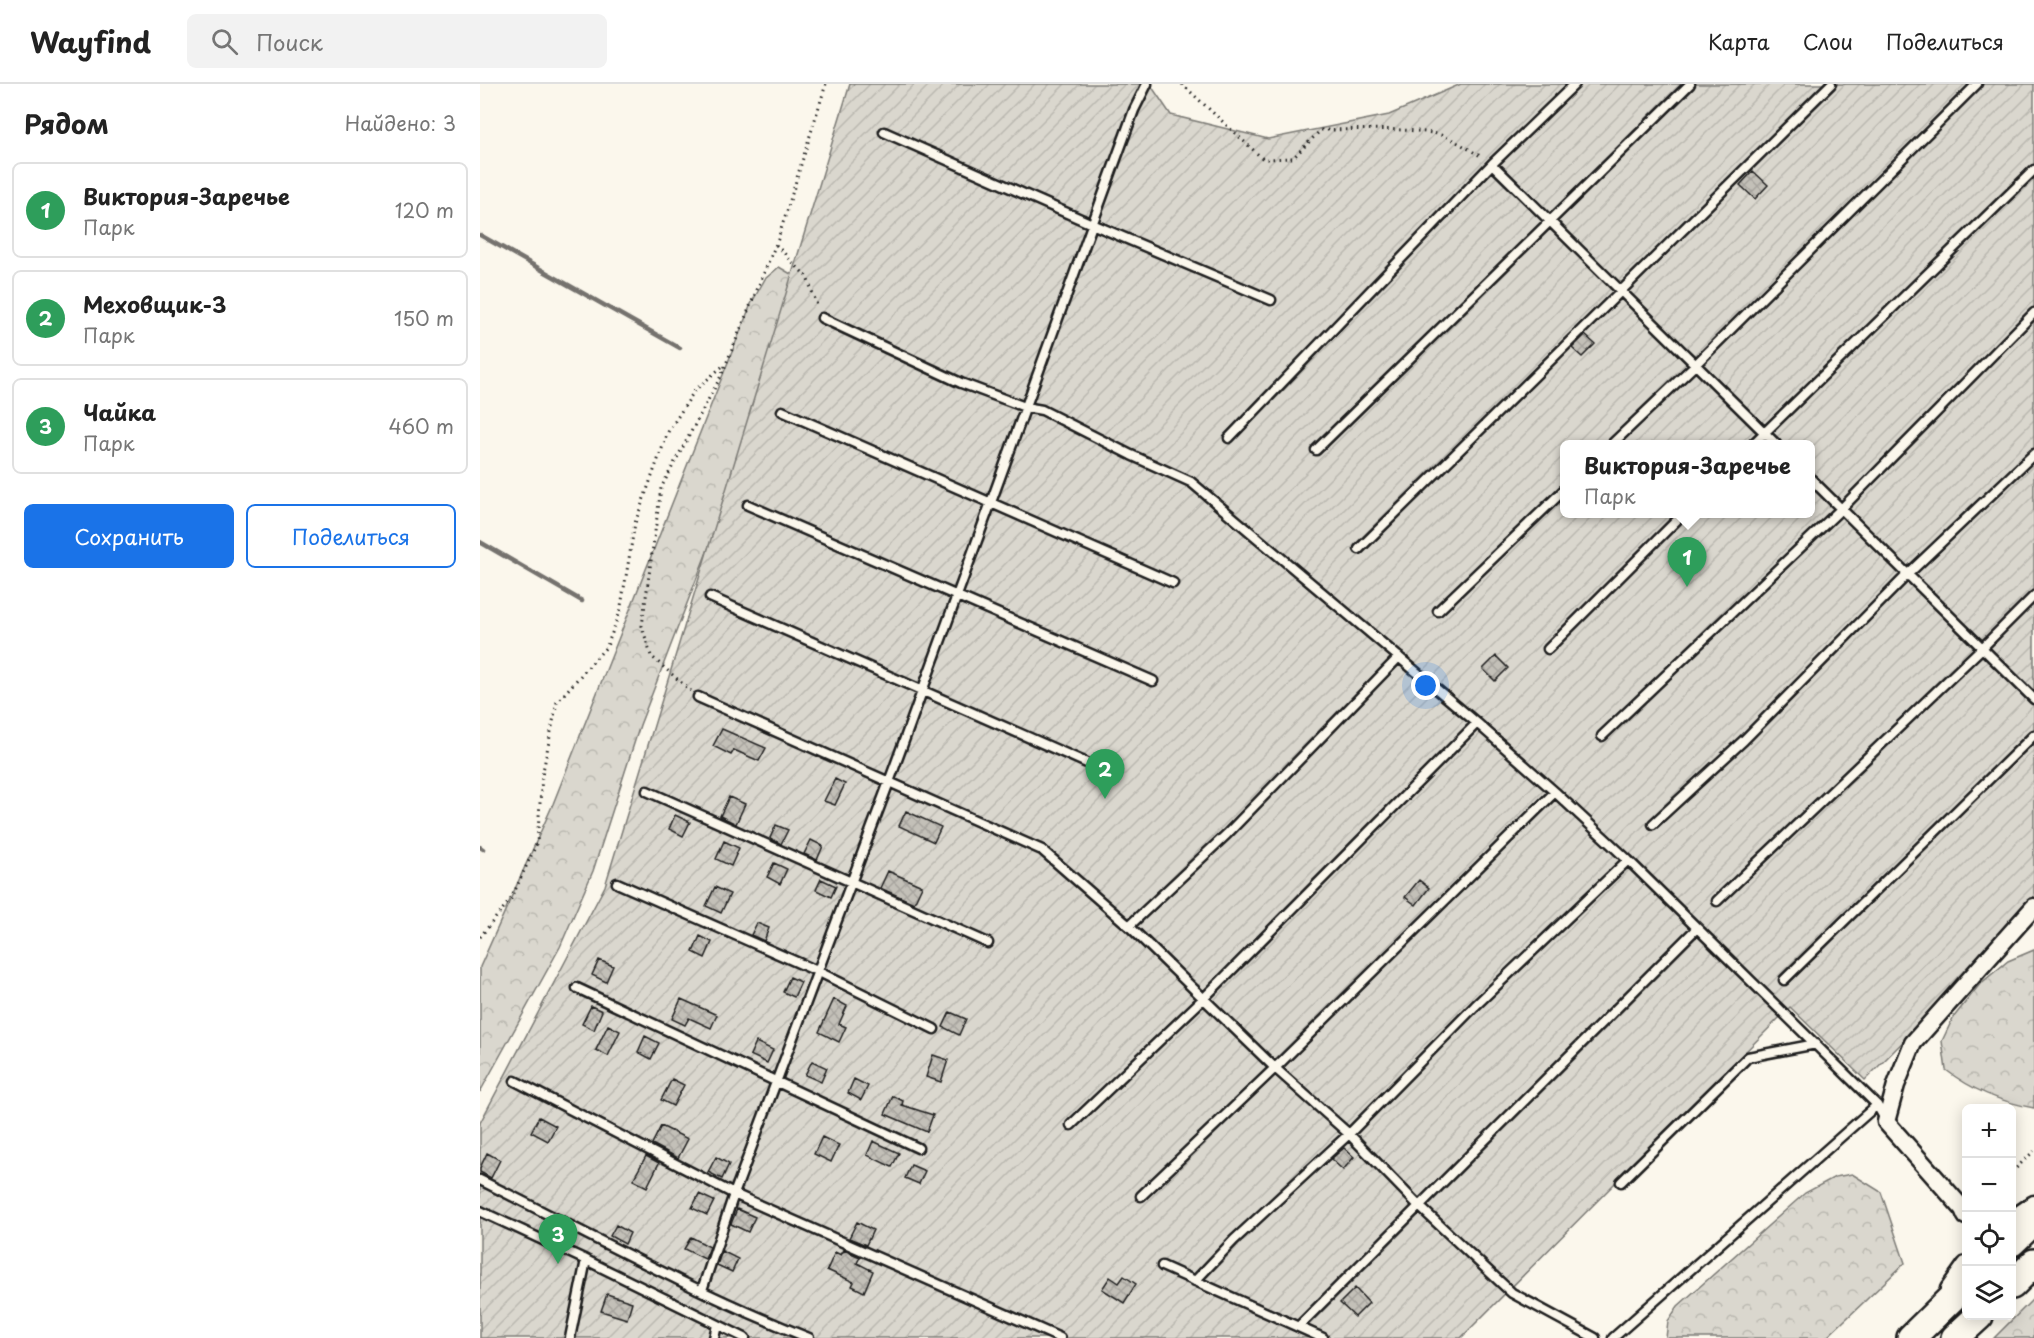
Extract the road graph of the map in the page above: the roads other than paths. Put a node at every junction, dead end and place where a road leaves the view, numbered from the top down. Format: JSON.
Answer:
{"nodes":[{"id":1,"x":1146,"y":84,"type":"edge"},
{"id":2,"x":1575,"y":84,"type":"edge"},
{"id":3,"x":1690,"y":84,"type":"edge"},
{"id":4,"x":1831,"y":84,"type":"edge"},
{"id":5,"x":1977,"y":84,"type":"edge"},
{"id":6,"x":884,"y":132,"type":"dead end"},
{"id":7,"x":1492,"y":164,"type":"junction"},
{"id":8,"x":2034,"y":170,"type":"edge"},
{"id":9,"x":1550,"y":221,"type":"junction"},
{"id":10,"x":1092,"y":224,"type":"junction"},
{"id":11,"x":1621,"y":291,"type":"junction"},
{"id":12,"x":1271,"y":300,"type":"dead end"},
{"id":13,"x":2034,"y":313,"type":"edge"},
{"id":14,"x":822,"y":318,"type":"road end"},
{"id":15,"x":1695,"y":364,"type":"junction"},
{"id":16,"x":1025,"y":408,"type":"junction"},
{"id":17,"x":782,"y":411,"type":"dead end"},
{"id":18,"x":1764,"y":433,"type":"junction"},
{"id":19,"x":1230,"y":438,"type":"dead end"},
{"id":20,"x":1616,"y":440,"type":"edge"},
{"id":21,"x":1757,"y":440,"type":"edge"},
{"id":22,"x":1772,"y":440,"type":"edge"},
{"id":23,"x":1316,"y":450,"type":"dead end"},
{"id":24,"x":2034,"y":454,"type":"edge"},
{"id":25,"x":1815,"y":483,"type":"edge"},
{"id":26,"x":1560,"y":494,"type":"edge"},
{"id":27,"x":990,"y":504,"type":"junction"},
{"id":28,"x":748,"y":505,"type":"dead end"},
{"id":29,"x":1841,"y":509,"type":"junction"},
{"id":30,"x":1678,"y":518,"type":"edge"},
{"id":31,"x":1359,"y":549,"type":"dead end"},
{"id":32,"x":1908,"y":574,"type":"junction"},
{"id":33,"x":1173,"y":583,"type":"dead end"},
{"id":34,"x":956,"y":596,"type":"junction"},
{"id":35,"x":2034,"y":596,"type":"edge"},
{"id":36,"x":711,"y":597,"type":"dead end"},
{"id":37,"x":1438,"y":611,"type":"dead end"},
{"id":38,"x":1982,"y":648,"type":"junction"},
{"id":39,"x":1548,"y":649,"type":"dead end"},
{"id":40,"x":1398,"y":657,"type":"junction"},
{"id":41,"x":1153,"y":681,"type":"dead end"},
{"id":42,"x":922,"y":691,"type":"junction"},
{"id":43,"x":698,"y":697,"type":"road end"},
{"id":44,"x":2034,"y":699,"type":"edge"},
{"id":45,"x":1477,"y":723,"type":"junction"},
{"id":46,"x":2034,"y":735,"type":"edge"},
{"id":47,"x":1602,"y":736,"type":"dead end"},
{"id":48,"x":1114,"y":775,"type":"dead end"},
{"id":49,"x":889,"y":782,"type":"junction"},
{"id":50,"x":647,"y":791,"type":"dead end"},
{"id":51,"x":1555,"y":792,"type":"junction"},
{"id":52,"x":1653,"y":824,"type":"dead end"},
{"id":53,"x":1628,"y":860,"type":"junction"},
{"id":54,"x":851,"y":882,"type":"junction"},
{"id":55,"x":617,"y":883,"type":"dead end"},
{"id":56,"x":1717,"y":901,"type":"dead end"},
{"id":57,"x":2034,"y":907,"type":"edge"},
{"id":58,"x":1129,"y":926,"type":"junction"},
{"id":59,"x":1697,"y":928,"type":"junction"},
{"id":60,"x":987,"y":944,"type":"dead end"},
{"id":61,"x":817,"y":971,"type":"junction"},
{"id":62,"x":1784,"y":980,"type":"dead end"},
{"id":63,"x":577,"y":988,"type":"dead end"},
{"id":64,"x":1203,"y":999,"type":"junction"},
{"id":65,"x":934,"y":1029,"type":"dead end"},
{"id":66,"x":1815,"y":1044,"type":"junction"},
{"id":67,"x":1275,"y":1068,"type":"junction"},
{"id":68,"x":515,"y":1081,"type":"dead end"},
{"id":69,"x":776,"y":1081,"type":"junction"},
{"id":70,"x":1877,"y":1105,"type":"junction"},
{"id":71,"x":1886,"y":1122,"type":"junction"},
{"id":72,"x":1071,"y":1125,"type":"dead end"},
{"id":73,"x":1349,"y":1134,"type":"junction"},
{"id":74,"x":918,"y":1148,"type":"dead end"},
{"id":75,"x":480,"y":1179,"type":"edge"},
{"id":76,"x":1621,"y":1182,"type":"dead end"},
{"id":77,"x":734,"y":1194,"type":"junction"},
{"id":78,"x":1141,"y":1196,"type":"dead end"},
{"id":79,"x":2034,"y":1204,"type":"edge"},
{"id":80,"x":1418,"y":1205,"type":"junction"},
{"id":81,"x":1962,"y":1209,"type":"edge"},
{"id":82,"x":480,"y":1211,"type":"edge"},
{"id":83,"x":2016,"y":1216,"type":"edge"},
{"id":84,"x":2034,"y":1221,"type":"edge"},
{"id":85,"x":2016,"y":1238,"type":"edge"},
{"id":86,"x":586,"y":1260,"type":"junction"},
{"id":87,"x":2034,"y":1263,"type":"edge"},
{"id":88,"x":1162,"y":1266,"type":"dead end"},
{"id":89,"x":1965,"y":1266,"type":"edge"},
{"id":90,"x":2016,"y":1280,"type":"edge"},
{"id":91,"x":1195,"y":1281,"type":"junction"},
{"id":92,"x":1962,"y":1288,"type":"edge"},
{"id":93,"x":702,"y":1290,"type":"junction"},
{"id":94,"x":1975,"y":1320,"type":"edge"},
{"id":95,"x":717,"y":1325,"type":"junction"},
{"id":96,"x":1299,"y":1326,"type":"junction"},
{"id":97,"x":1914,"y":1334,"type":"edge"},
{"id":98,"x":570,"y":1338,"type":"edge"},
{"id":99,"x":714,"y":1338,"type":"edge"},
{"id":100,"x":745,"y":1338,"type":"edge"},
{"id":101,"x":809,"y":1338,"type":"edge"},
{"id":102,"x":1060,"y":1338,"type":"edge"},
{"id":103,"x":1323,"y":1338,"type":"edge"},
{"id":104,"x":1595,"y":1338,"type":"edge"},
{"id":105,"x":1613,"y":1338,"type":"edge"},
{"id":106,"x":1955,"y":1338,"type":"edge"}],
"edges":[{"from":1,"to":10,"type":"lane"},
{"from":2,"to":7,"type":"lane"},
{"from":3,"to":9,"type":"lane"},
{"from":4,"to":11,"type":"lane"},
{"from":5,"to":15,"type":"lane"},
{"from":6,"to":10,"type":"lane"},
{"from":7,"to":9,"type":"lane"},
{"from":7,"to":19,"type":"lane"},
{"from":8,"to":18,"type":"lane"},
{"from":9,"to":11,"type":"lane"},
{"from":9,"to":23,"type":"lane"},
{"from":10,"to":12,"type":"lane"},
{"from":10,"to":16,"type":"lane"},
{"from":11,"to":15,"type":"lane"},
{"from":11,"to":31,"type":"lane"},
{"from":13,"to":29,"type":"lane"},
{"from":14,"to":16,"type":"lane"},
{"from":15,"to":18,"type":"lane"},
{"from":15,"to":20,"type":"lane"},
{"from":16,"to":27,"type":"lane"},
{"from":16,"to":40,"type":"lane"},
{"from":17,"to":27,"type":"lane"},
{"from":18,"to":21,"type":"lane"},
{"from":18,"to":22,"type":"lane"},
{"from":24,"to":32,"type":"lane"},
{"from":25,"to":29,"type":"lane"},
{"from":26,"to":37,"type":"lane"},
{"from":27,"to":33,"type":"lane"},
{"from":27,"to":34,"type":"lane"},
{"from":28,"to":34,"type":"lane"},
{"from":29,"to":32,"type":"lane"},
{"from":29,"to":47,"type":"lane"},
{"from":30,"to":39,"type":"lane"},
{"from":32,"to":38,"type":"lane"},
{"from":32,"to":52,"type":"lane"},
{"from":34,"to":41,"type":"lane"},
{"from":34,"to":42,"type":"lane"},
{"from":35,"to":38,"type":"lane"},
{"from":36,"to":42,"type":"lane"},
{"from":38,"to":44,"type":"lane"},
{"from":38,"to":56,"type":"lane"},
{"from":40,"to":45,"type":"lane"},
{"from":40,"to":58,"type":"lane"},
{"from":42,"to":48,"type":"lane"},
{"from":42,"to":49,"type":"lane"},
{"from":43,"to":49,"type":"lane"},
{"from":45,"to":51,"type":"lane"},
{"from":45,"to":64,"type":"lane"},
{"from":46,"to":62,"type":"lane"},
{"from":49,"to":54,"type":"lane"},
{"from":49,"to":58,"type":"lane"},
{"from":50,"to":54,"type":"lane"},
{"from":51,"to":53,"type":"lane"},
{"from":51,"to":67,"type":"lane"},
{"from":53,"to":59,"type":"lane"},
{"from":53,"to":73,"type":"lane"},
{"from":54,"to":60,"type":"lane"},
{"from":54,"to":61,"type":"lane"},
{"from":55,"to":61,"type":"lane"},
{"from":57,"to":71,"type":"street"},
{"from":58,"to":64,"type":"lane"},
{"from":59,"to":66,"type":"lane"},
{"from":59,"to":80,"type":"lane"},
{"from":61,"to":65,"type":"lane"},
{"from":61,"to":69,"type":"lane"},
{"from":63,"to":69,"type":"lane"},
{"from":64,"to":67,"type":"lane"},
{"from":64,"to":72,"type":"lane"},
{"from":66,"to":70,"type":"lane"},
{"from":66,"to":76,"type":"lane"},
{"from":67,"to":73,"type":"lane"},
{"from":67,"to":78,"type":"lane"},
{"from":68,"to":77,"type":"lane"},
{"from":69,"to":74,"type":"lane"},
{"from":69,"to":77,"type":"lane"},
{"from":70,"to":71,"type":"lane"},
{"from":70,"to":105,"type":"lane"},
{"from":71,"to":81,"type":"street"},
{"from":73,"to":80,"type":"lane"},
{"from":73,"to":91,"type":"lane"},
{"from":75,"to":93,"type":"lane"},
{"from":77,"to":93,"type":"lane"},
{"from":77,"to":102,"type":"lane"},
{"from":79,"to":83,"type":"street"},
{"from":80,"to":96,"type":"lane"},
{"from":80,"to":104,"type":"lane"},
{"from":82,"to":86,"type":"lane"},
{"from":84,"to":85,"type":"highway"},
{"from":86,"to":95,"type":"lane"},
{"from":86,"to":98,"type":"lane"},
{"from":87,"to":90,"type":"highway"},
{"from":88,"to":91,"type":"lane"},
{"from":89,"to":97,"type":"street"},
{"from":91,"to":96,"type":"lane"},
{"from":92,"to":97,"type":"highway"},
{"from":93,"to":101,"type":"lane"},
{"from":94,"to":106,"type":"highway"},
{"from":95,"to":99,"type":"lane"},
{"from":95,"to":100,"type":"lane"},
{"from":96,"to":103,"type":"lane"}]}
